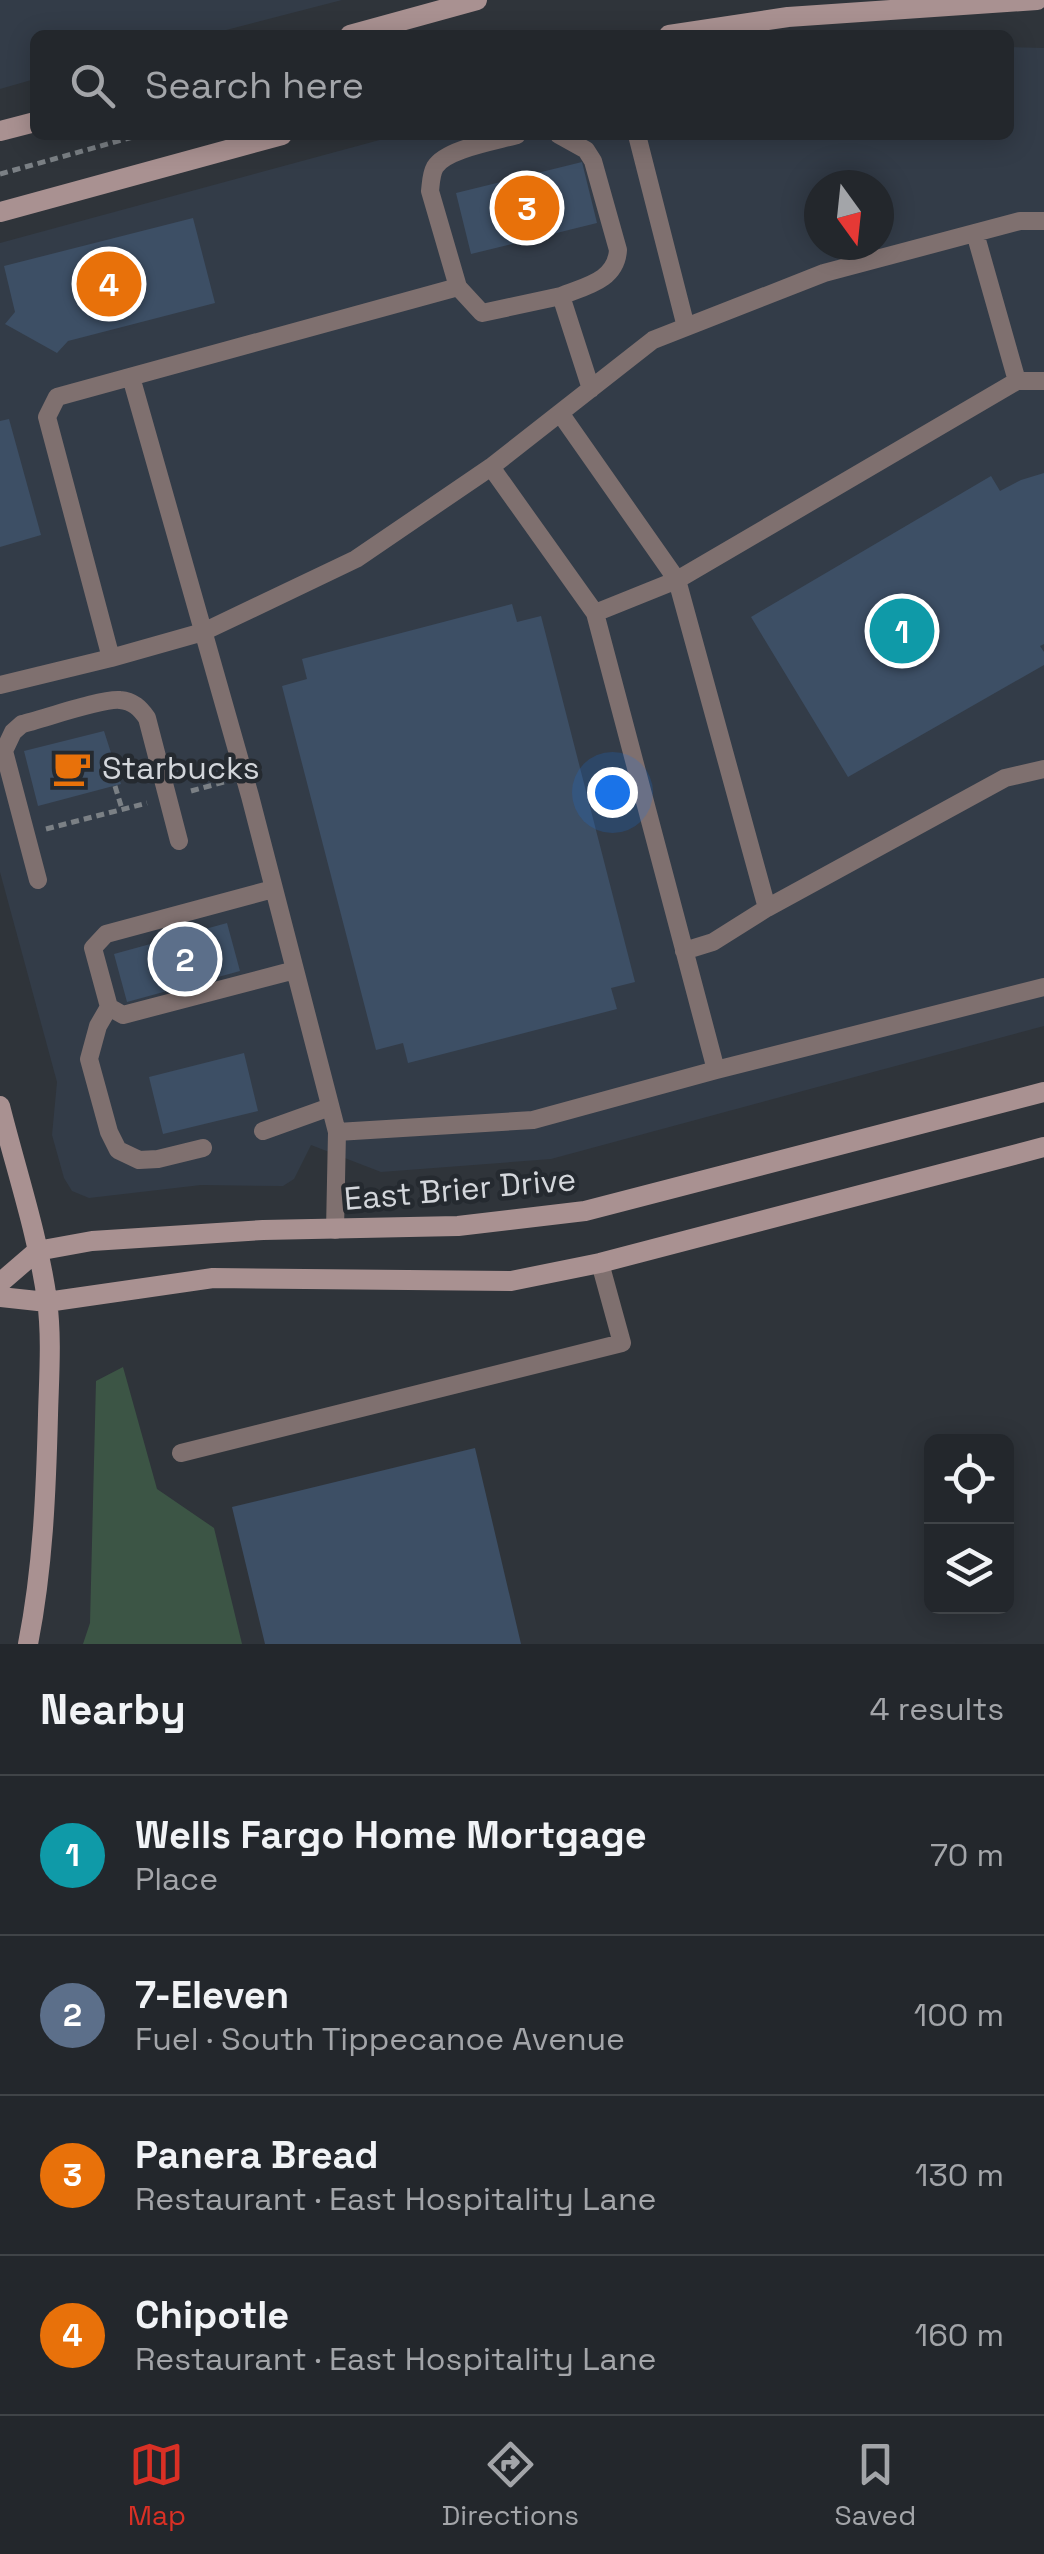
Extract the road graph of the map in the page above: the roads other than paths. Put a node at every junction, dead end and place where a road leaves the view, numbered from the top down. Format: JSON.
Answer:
{"nodes":[{"id":1,"x":477,"y":0,"type":"edge"},
{"id":2,"x":1037,"y":0,"type":"edge"},
{"id":3,"x":368,"y":30,"type":"edge"},
{"id":4,"x":701,"y":30,"type":"edge"},
{"id":5,"x":30,"y":123,"type":"edge"},
{"id":6,"x":0,"y":131,"type":"edge"},
{"id":7,"x":264,"y":140,"type":"edge"},
{"id":8,"x":500,"y":140,"type":"edge"},
{"id":9,"x":570,"y":140,"type":"edge"},
{"id":10,"x":638,"y":140,"type":"edge"},
{"id":11,"x":0,"y":212,"type":"edge"},
{"id":12,"x":1044,"y":220,"type":"edge"},
{"id":13,"x":975,"y":233,"type":"junction"},
{"id":14,"x":458,"y":287,"type":"junction"},
{"id":15,"x":561,"y":296,"type":"junction"},
{"id":16,"x":686,"y":326,"type":"junction"},
{"id":17,"x":131,"y":376,"type":"junction"},
{"id":18,"x":1018,"y":381,"type":"junction"},
{"id":19,"x":1044,"y":381,"type":"edge"},
{"id":20,"x":592,"y":389,"type":"junction"},
{"id":21,"x":560,"y":414,"type":"junction"},
{"id":22,"x":491,"y":467,"type":"junction"},
{"id":23,"x":677,"y":580,"type":"junction"},
{"id":24,"x":595,"y":613,"type":"junction"},
{"id":25,"x":203,"y":632,"type":"junction"},
{"id":26,"x":112,"y":658,"type":"junction"},
{"id":27,"x":0,"y":685,"type":"edge"},
{"id":28,"x":1044,"y":769,"type":"edge"},
{"id":29,"x":179,"y":841,"type":"dead end"},
{"id":30,"x":38,"y":880,"type":"dead end"},
{"id":31,"x":273,"y":888,"type":"junction"},
{"id":32,"x":766,"y":908,"type":"junction"},
{"id":33,"x":684,"y":951,"type":"junction"},
{"id":34,"x":294,"y":970,"type":"junction"},
{"id":35,"x":1044,"y":987,"type":"edge"},
{"id":36,"x":109,"y":1007,"type":"junction"},
{"id":37,"x":716,"y":1070,"type":"junction"},
{"id":38,"x":1044,"y":1092,"type":"edge"},
{"id":39,"x":0,"y":1106,"type":"edge"},
{"id":40,"x":330,"y":1107,"type":"junction"},
{"id":41,"x":263,"y":1132,"type":"dead end"},
{"id":42,"x":337,"y":1132,"type":"junction"},
{"id":43,"x":1044,"y":1146,"type":"edge"},
{"id":44,"x":204,"y":1148,"type":"dead end"},
{"id":45,"x":335,"y":1230,"type":"junction"},
{"id":46,"x":37,"y":1251,"type":"junction"},
{"id":47,"x":600,"y":1263,"type":"junction"},
{"id":48,"x":0,"y":1283,"type":"edge"},
{"id":49,"x":0,"y":1297,"type":"edge"},
{"id":50,"x":47,"y":1302,"type":"junction"},
{"id":51,"x":181,"y":1453,"type":"dead end"},
{"id":52,"x":28,"y":1644,"type":"edge"}],
"edges":[{"from":1,"to":3,"type":"street"},
{"from":2,"to":4,"type":"street"},
{"from":5,"to":6,"type":"street"},
{"from":7,"to":11,"type":"street"},
{"from":8,"to":14,"type":"lane"},
{"from":9,"to":15,"type":"lane"},
{"from":10,"to":16,"type":"lane"},
{"from":12,"to":13,"type":"lane"},
{"from":13,"to":16,"type":"lane"},
{"from":13,"to":18,"type":"lane"},
{"from":14,"to":15,"type":"lane"},
{"from":14,"to":17,"type":"lane"},
{"from":15,"to":20,"type":"lane"},
{"from":16,"to":20,"type":"lane"},
{"from":17,"to":25,"type":"lane"},
{"from":17,"to":26,"type":"lane"},
{"from":18,"to":19,"type":"lane"},
{"from":18,"to":23,"type":"lane"},
{"from":20,"to":21,"type":"lane"},
{"from":21,"to":22,"type":"lane"},
{"from":21,"to":23,"type":"lane"},
{"from":22,"to":24,"type":"lane"},
{"from":22,"to":25,"type":"lane"},
{"from":23,"to":24,"type":"lane"},
{"from":23,"to":32,"type":"lane"},
{"from":24,"to":33,"type":"lane"},
{"from":25,"to":26,"type":"lane"},
{"from":25,"to":31,"type":"lane"},
{"from":26,"to":27,"type":"lane"},
{"from":28,"to":32,"type":"lane"},
{"from":29,"to":30,"type":"lane"},
{"from":31,"to":34,"type":"lane"},
{"from":31,"to":36,"type":"lane"},
{"from":32,"to":33,"type":"lane"},
{"from":33,"to":37,"type":"lane"},
{"from":34,"to":36,"type":"lane"},
{"from":34,"to":40,"type":"lane"},
{"from":35,"to":37,"type":"lane"},
{"from":36,"to":44,"type":"lane"},
{"from":37,"to":42,"type":"lane"},
{"from":38,"to":45,"type":"street","name":"East Brier Drive"},
{"from":39,"to":46,"type":"street"},
{"from":40,"to":41,"type":"lane"},
{"from":40,"to":42,"type":"lane"},
{"from":42,"to":45,"type":"lane"},
{"from":43,"to":47,"type":"street"},
{"from":45,"to":46,"type":"street","name":"East Brier Drive"},
{"from":46,"to":48,"type":"street"},
{"from":46,"to":50,"type":"street"},
{"from":47,"to":50,"type":"street"},
{"from":47,"to":51,"type":"lane"},
{"from":49,"to":50,"type":"street"},
{"from":50,"to":52,"type":"street"}]}
